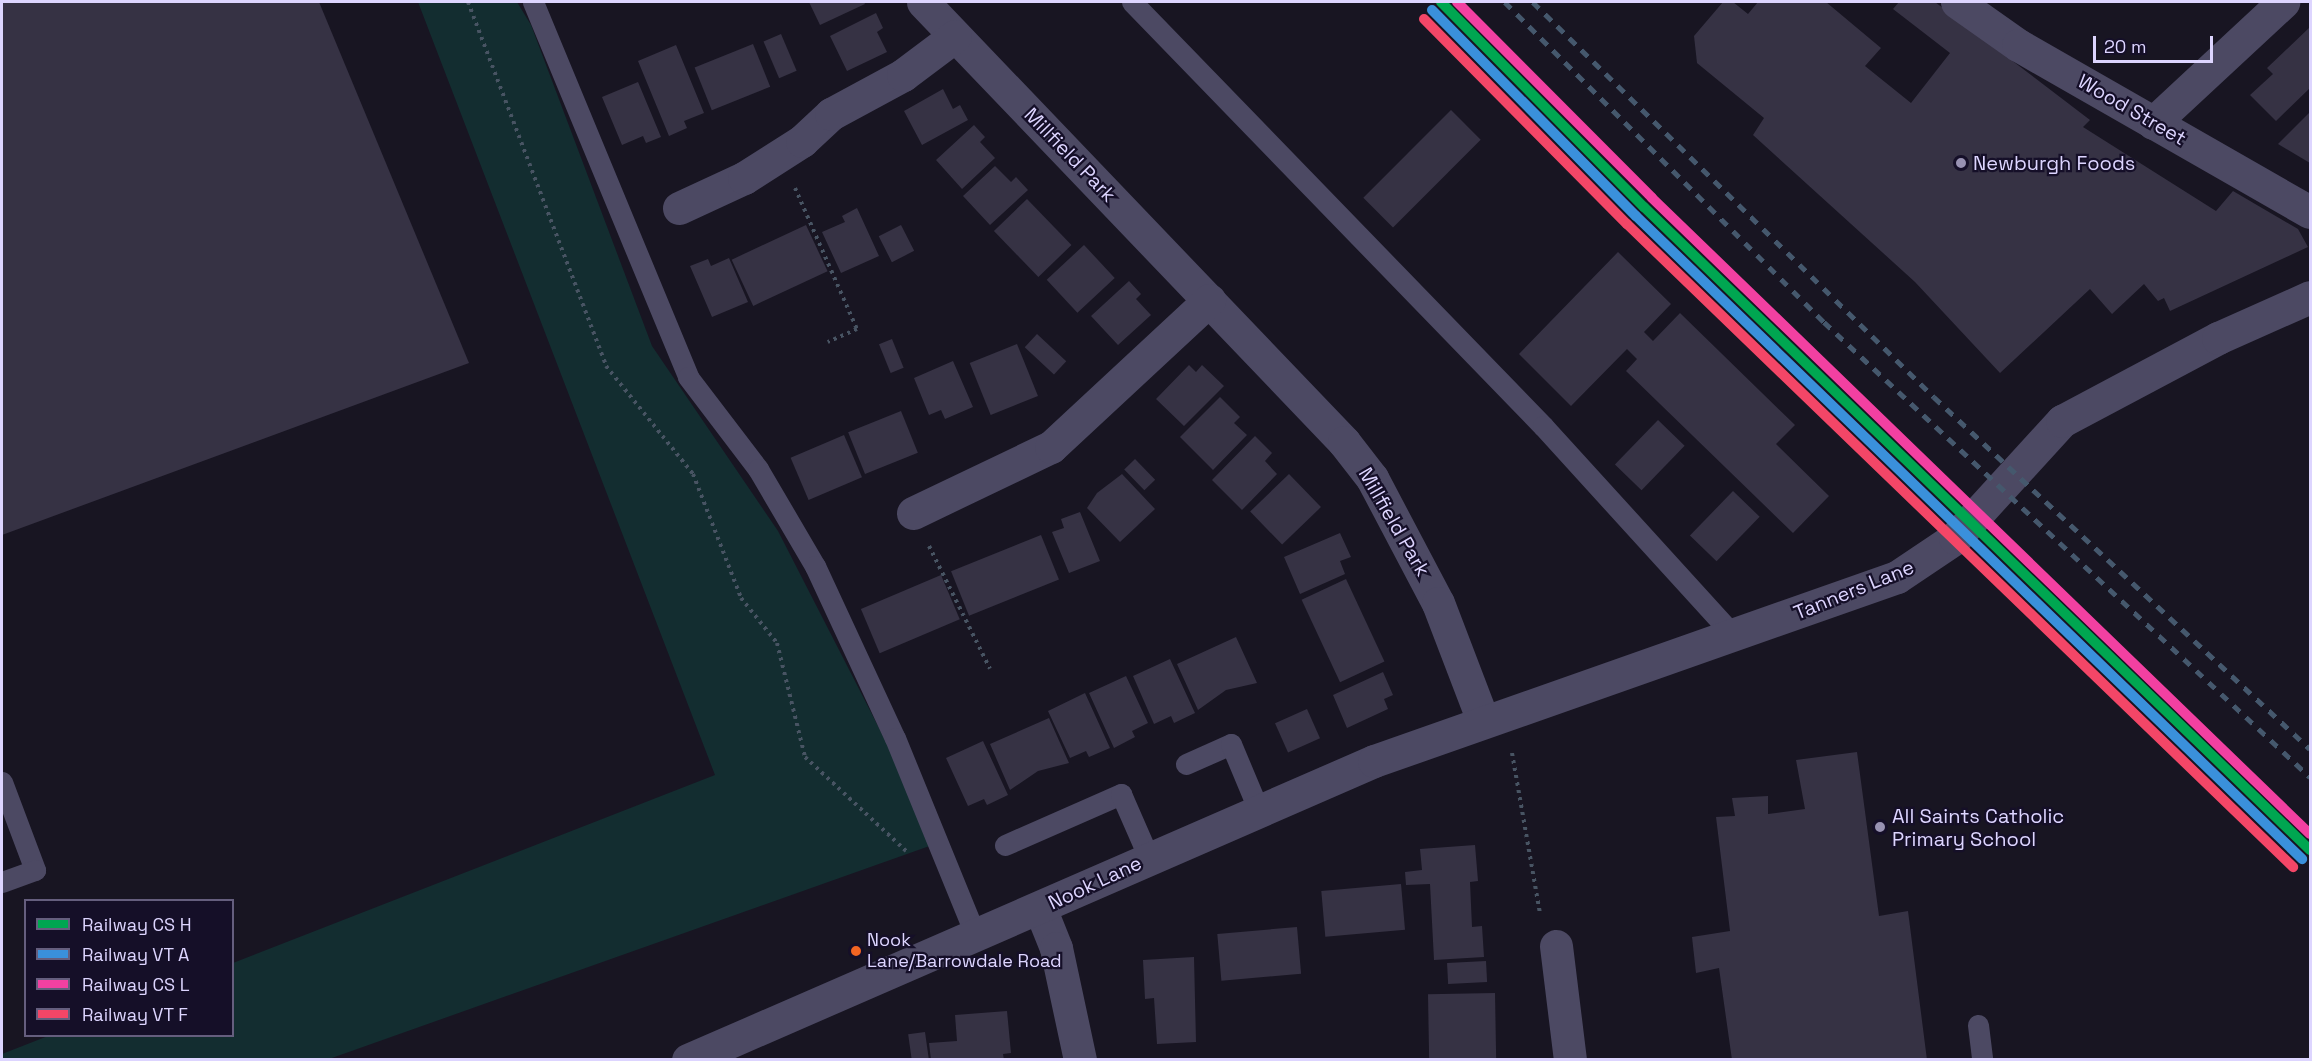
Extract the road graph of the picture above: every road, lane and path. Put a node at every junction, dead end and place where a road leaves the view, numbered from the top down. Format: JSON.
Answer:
{"nodes":[{"id":1,"x":468,"y":2,"type":"edge"},
{"id":2,"x":533,"y":2,"type":"edge"},
{"id":3,"x":923,"y":2,"type":"edge"},
{"id":4,"x":1132,"y":2,"type":"edge"},
{"id":5,"x":1957,"y":2,"type":"edge"},
{"id":6,"x":2283,"y":2,"type":"edge"},
{"id":7,"x":955,"y":36,"type":"junction"},
{"id":8,"x":2153,"y":123,"type":"junction"},
{"id":9,"x":781,"y":154,"type":"junction"},
{"id":10,"x":679,"y":208,"type":"dead end"},
{"id":11,"x":2310,"y":212,"type":"edge"},
{"id":12,"x":2310,"y":297,"type":"edge"},
{"id":13,"x":1209,"y":300,"type":"junction"},
{"id":14,"x":828,"y":342,"type":"dead end"},
{"id":15,"x":913,"y":513,"type":"joint"},
{"id":16,"x":1736,"y":637,"type":"junction"},
{"id":17,"x":990,"y":669,"type":"dead end"},
{"id":18,"x":1494,"y":718,"type":"junction"},
{"id":19,"x":1186,"y":764,"type":"dead end"},
{"id":20,"x":2,"y":782,"type":"edge"},
{"id":21,"x":1259,"y":811,"type":"junction"},
{"id":22,"x":1005,"y":844,"type":"dead end"},
{"id":23,"x":1149,"y":858,"type":"junction"},
{"id":24,"x":915,"y":860,"type":"dead end"},
{"id":25,"x":2,"y":882,"type":"edge"},
{"id":26,"x":1040,"y":908,"type":"junction"},
{"id":27,"x":976,"y":936,"type":"junction"},
{"id":28,"x":1556,"y":946,"type":"joint"},
{"id":29,"x":1978,"y":1024,"type":"dead end"},
{"id":30,"x":688,"y":1059,"type":"edge"},
{"id":31,"x":1080,"y":1059,"type":"edge"},
{"id":32,"x":1570,"y":1059,"type":"edge"},
{"id":33,"x":1982,"y":1059,"type":"edge"}],
"edges":[{"from":1,"to":24,"type":"path"},
{"from":2,"to":27,"type":"lane"},
{"from":3,"to":7,"type":"street","name":"Millfield Park"},
{"from":4,"to":16,"type":"lane"},
{"from":5,"to":8,"type":"street","name":"Wood Street"},
{"from":6,"to":8,"type":"street"},
{"from":7,"to":9,"type":"street"},
{"from":7,"to":13,"type":"street","name":"Millfield Park"},
{"from":8,"to":11,"type":"street","name":"Wood Street"},
{"from":9,"to":10,"type":"street"},
{"from":9,"to":14,"type":"path"},
{"from":12,"to":16,"type":"street","name":"Tanners Lane"},
{"from":13,"to":15,"type":"street"},
{"from":13,"to":18,"type":"street","name":"Millfield Park"},
{"from":15,"to":17,"type":"path"},
{"from":16,"to":18,"type":"street","name":"Tanners Lane"},
{"from":18,"to":21,"type":"street","name":"Nook Lane"},
{"from":18,"to":28,"type":"path"},
{"from":19,"to":21,"type":"lane"},
{"from":20,"to":25,"type":"lane"},
{"from":21,"to":23,"type":"street","name":"Nook Lane"},
{"from":22,"to":23,"type":"lane"},
{"from":23,"to":26,"type":"street","name":"Nook Lane"},
{"from":26,"to":27,"type":"street","name":"Nook Lane"},
{"from":26,"to":31,"type":"street"},
{"from":27,"to":30,"type":"street","name":"Nook Lane"},
{"from":28,"to":32,"type":"street"},
{"from":29,"to":33,"type":"lane"}]}
